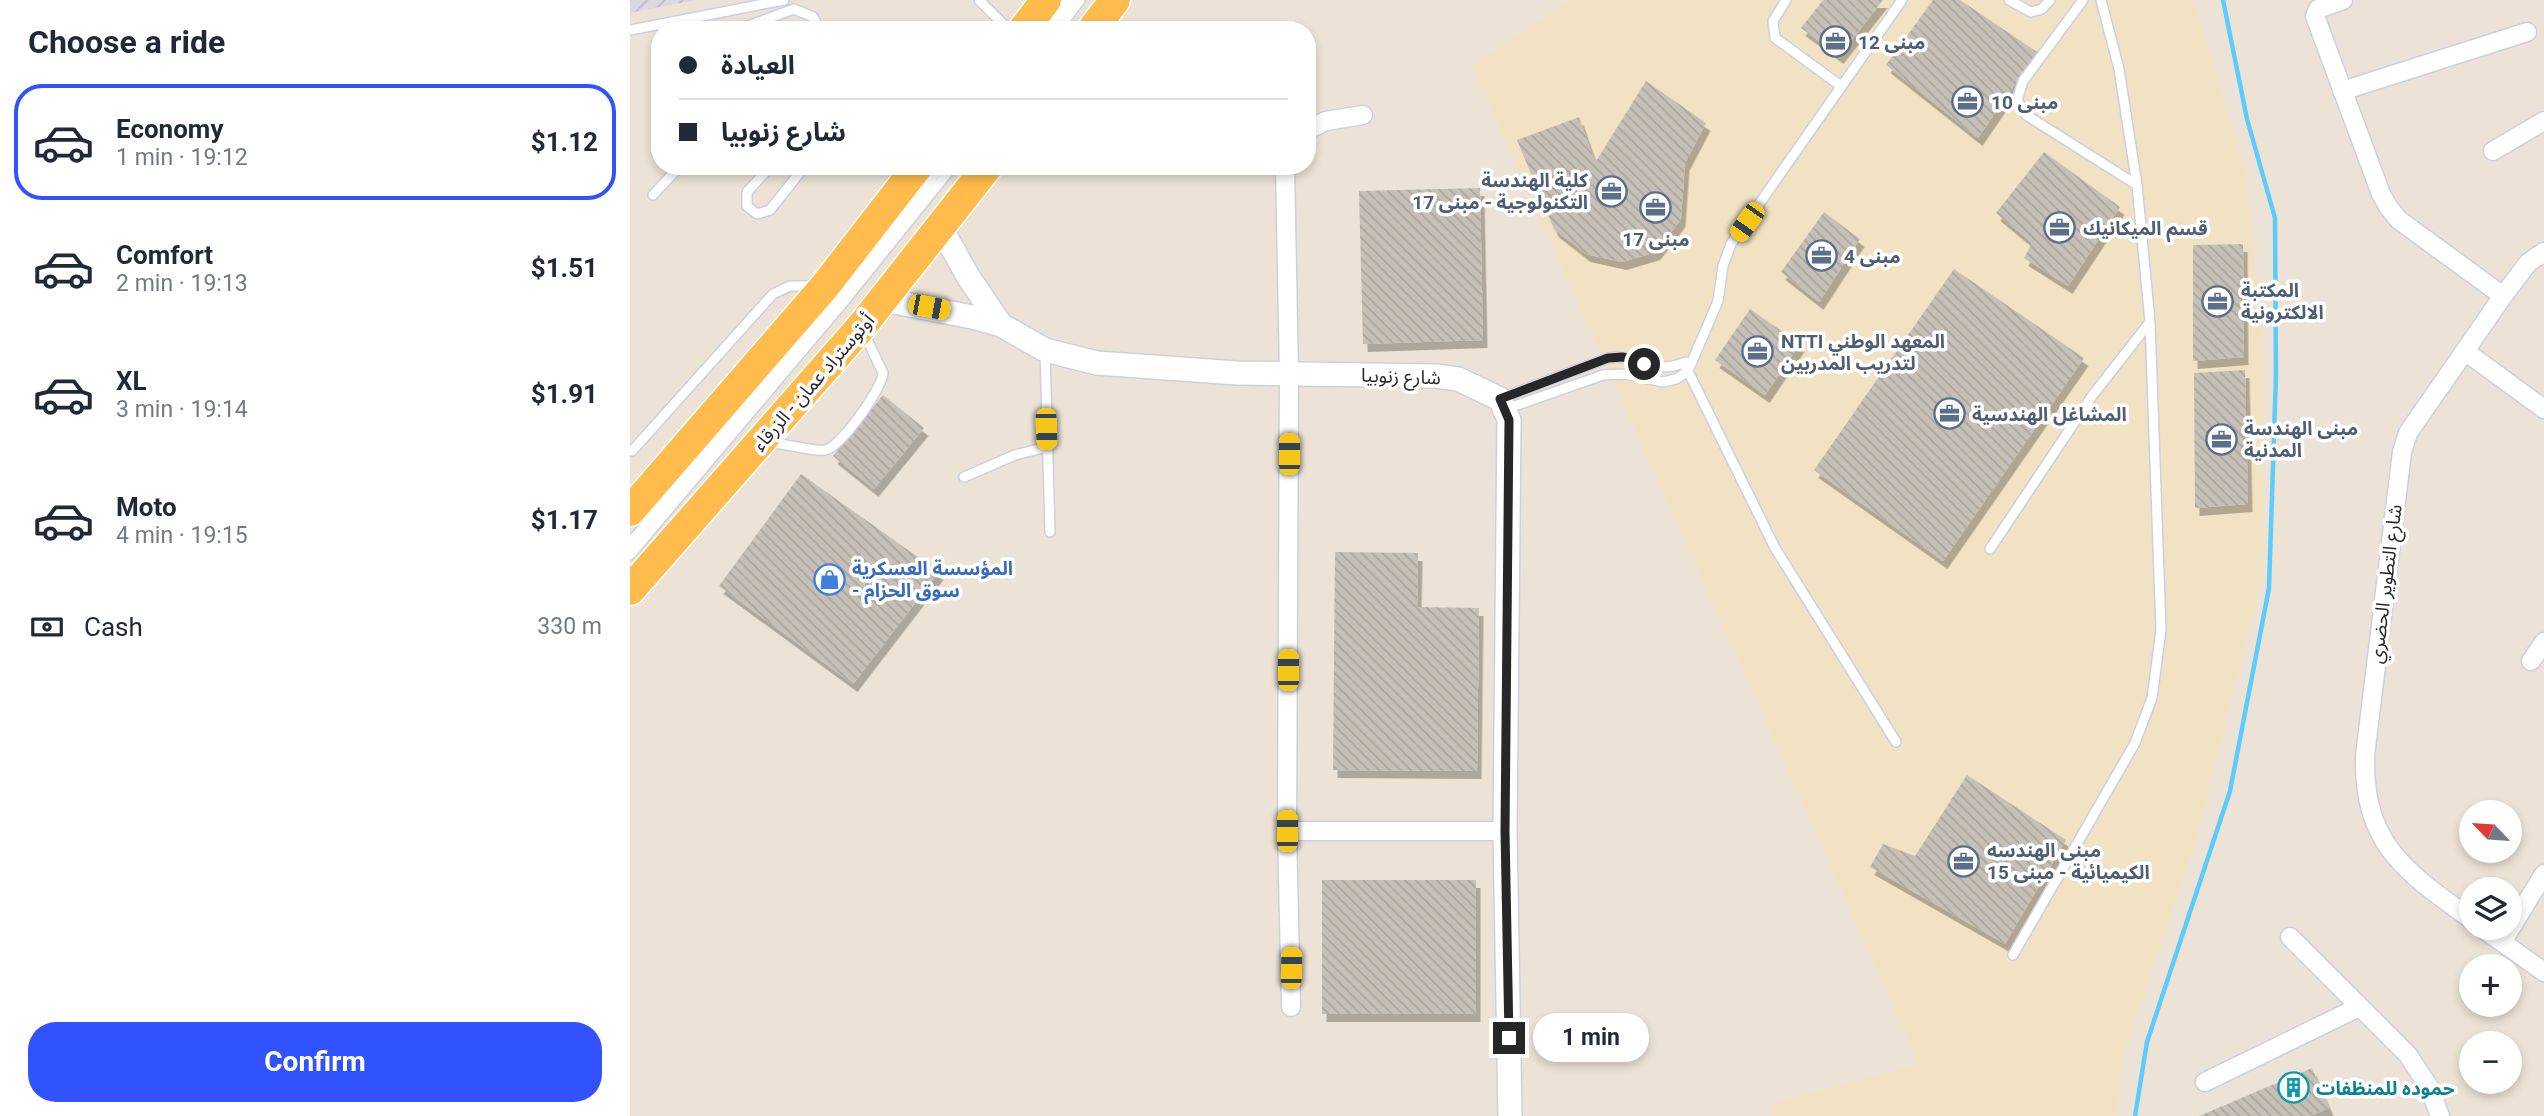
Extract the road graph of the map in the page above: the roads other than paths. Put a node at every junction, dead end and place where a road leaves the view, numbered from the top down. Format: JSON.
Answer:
{"nodes":[{"id":1,"x":785,"y":0,"type":"edge"},
{"id":2,"x":979,"y":0,"type":"edge"},
{"id":3,"x":1046,"y":0,"type":"edge"},
{"id":4,"x":1069,"y":0,"type":"edge"},
{"id":5,"x":1080,"y":0,"type":"edge"},
{"id":6,"x":1115,"y":0,"type":"edge"},
{"id":7,"x":1786,"y":0,"type":"edge"},
{"id":8,"x":1902,"y":0,"type":"edge"},
{"id":9,"x":2009,"y":0,"type":"edge"},
{"id":10,"x":2050,"y":0,"type":"edge"},
{"id":11,"x":2083,"y":0,"type":"edge"},
{"id":12,"x":2101,"y":0,"type":"edge"},
{"id":13,"x":2343,"y":0,"type":"edge"},
{"id":14,"x":676,"y":21,"type":"edge"},
{"id":15,"x":761,"y":21,"type":"edge"},
{"id":16,"x":815,"y":21,"type":"edge"},
{"id":17,"x":1000,"y":21,"type":"edge"},
{"id":18,"x":1030,"y":21,"type":"edge"},
{"id":19,"x":1054,"y":21,"type":"edge"},
{"id":20,"x":1065,"y":21,"type":"edge"},
{"id":21,"x":1099,"y":21,"type":"edge"},
{"id":22,"x":651,"y":26,"type":"edge"},
{"id":23,"x":630,"y":30,"type":"edge"},
{"id":24,"x":2527,"y":32,"type":"dead end"},
{"id":25,"x":1841,"y":86,"type":"junction"},
{"id":26,"x":2342,"y":91,"type":"junction"},
{"id":27,"x":1363,"y":115,"type":"dead end"},
{"id":28,"x":2544,"y":121,"type":"edge"},
{"id":29,"x":1316,"y":126,"type":"edge"},
{"id":30,"x":2493,"y":151,"type":"dead end"},
{"id":31,"x":671,"y":175,"type":"edge"},
{"id":32,"x":763,"y":175,"type":"edge"},
{"id":33,"x":798,"y":175,"type":"edge"},
{"id":34,"x":905,"y":175,"type":"edge"},
{"id":35,"x":935,"y":175,"type":"edge"},
{"id":36,"x":946,"y":175,"type":"edge"},
{"id":37,"x":981,"y":175,"type":"edge"},
{"id":38,"x":1285,"y":175,"type":"edge"},
{"id":39,"x":2137,"y":185,"type":"junction"},
{"id":40,"x":653,"y":194,"type":"dead end"},
{"id":41,"x":941,"y":228,"type":"junction"},
{"id":42,"x":2544,"y":252,"type":"edge"},
{"id":43,"x":825,"y":286,"type":"junction"},
{"id":44,"x":2503,"y":296,"type":"junction"},
{"id":45,"x":884,"y":300,"type":"junction"},
{"id":46,"x":2150,"y":322,"type":"junction"},
{"id":47,"x":1001,"y":325,"type":"junction"},
{"id":48,"x":862,"y":327,"type":"junction"},
{"id":49,"x":1045,"y":350,"type":"junction"},
{"id":50,"x":2466,"y":352,"type":"junction"},
{"id":51,"x":1614,"y":357,"type":"junction"},
{"id":52,"x":1585,"y":366,"type":"junction"},
{"id":53,"x":1686,"y":367,"type":"junction"},
{"id":54,"x":1618,"y":373,"type":"junction"},
{"id":55,"x":1289,"y":374,"type":"junction"},
{"id":56,"x":1590,"y":379,"type":"junction"},
{"id":57,"x":1503,"y":404,"type":"junction"},
{"id":58,"x":2544,"y":409,"type":"edge"},
{"id":59,"x":761,"y":442,"type":"junction"},
{"id":60,"x":1047,"y":447,"type":"junction"},
{"id":61,"x":632,"y":451,"type":"dead end"},
{"id":62,"x":964,"y":477,"type":"dead end"},
{"id":63,"x":630,"y":511,"type":"edge"},
{"id":64,"x":1050,"y":532,"type":"dead end"},
{"id":65,"x":630,"y":543,"type":"edge"},
{"id":66,"x":1990,"y":548,"type":"dead end"},
{"id":67,"x":630,"y":555,"type":"edge"},
{"id":68,"x":630,"y":590,"type":"edge"},
{"id":69,"x":2544,"y":642,"type":"edge"},
{"id":70,"x":2532,"y":660,"type":"dead end"},
{"id":71,"x":1896,"y":742,"type":"dead end"},
{"id":72,"x":1287,"y":831,"type":"junction"},
{"id":73,"x":1505,"y":831,"type":"junction"},
{"id":74,"x":2544,"y":874,"type":"edge"},
{"id":75,"x":2459,"y":910,"type":"edge"},
{"id":76,"x":2290,"y":937,"type":"dead end"},
{"id":77,"x":2499,"y":940,"type":"edge"},
{"id":78,"x":2502,"y":942,"type":"junction"},
{"id":79,"x":2013,"y":955,"type":"dead end"},
{"id":80,"x":2544,"y":972,"type":"edge"},
{"id":81,"x":1291,"y":1007,"type":"dead end"},
{"id":82,"x":2359,"y":1007,"type":"junction"},
{"id":83,"x":2205,"y":1082,"type":"dead end"},
{"id":84,"x":1510,"y":1116,"type":"edge"},
{"id":85,"x":2440,"y":1116,"type":"edge"}],
"edges":[{"from":1,"to":14,"type":"lane"},
{"from":2,"to":17,"type":"lane"},
{"from":3,"to":18,"type":"highway"},
{"from":4,"to":19,"type":"lane"},
{"from":5,"to":20,"type":"lane"},
{"from":6,"to":21,"type":"highway"},
{"from":7,"to":25,"type":"lane"},
{"from":8,"to":25,"type":"lane"},
{"from":9,"to":10,"type":"lane"},
{"from":11,"to":39,"type":"lane"},
{"from":12,"to":39,"type":"lane"},
{"from":13,"to":26,"type":"street"},
{"from":15,"to":16,"type":"lane"},
{"from":22,"to":23,"type":"lane"},
{"from":24,"to":26,"type":"street"},
{"from":25,"to":53,"type":"lane"},
{"from":26,"to":44,"type":"street"},
{"from":27,"to":29,"type":"street"},
{"from":28,"to":30,"type":"street"},
{"from":31,"to":40,"type":"lane"},
{"from":32,"to":33,"type":"lane"},
{"from":34,"to":43,"type":"highway"},
{"from":35,"to":65,"type":"lane"},
{"from":36,"to":67,"type":"lane"},
{"from":37,"to":41,"type":"highway","name":"أوتوستراد عمان - الزرقاء"},
{"from":38,"to":55,"type":"street"},
{"from":39,"to":46,"type":"lane"},
{"from":41,"to":45,"type":"highway","name":"أوتوستراد عمان - الزرقاء"},
{"from":41,"to":47,"type":"street"},
{"from":42,"to":44,"type":"street","name":"شارع التطوير الحضري"},
{"from":43,"to":61,"type":"lane"},
{"from":43,"to":63,"type":"highway"},
{"from":44,"to":50,"type":"street","name":"شارع التطوير الحضري"},
{"from":45,"to":47,"type":"street","name":"شارع زنوبيا"},
{"from":45,"to":48,"type":"highway","name":"أوتوستراد عمان - الزرقاء"},
{"from":46,"to":66,"type":"lane"},
{"from":46,"to":79,"type":"lane"},
{"from":47,"to":49,"type":"street","name":"شارع زنوبيا"},
{"from":48,"to":59,"type":"highway","name":"أوتوستراد عمان - الزرقاء"},
{"from":48,"to":59,"type":"lane"},
{"from":49,"to":55,"type":"street","name":"شارع زنوبيا"},
{"from":49,"to":60,"type":"lane"},
{"from":50,"to":58,"type":"street"},
{"from":50,"to":75,"type":"street","name":"شارع التطوير الحضري"},
{"from":51,"to":52,"type":"lane"},
{"from":51,"to":53,"type":"lane"},
{"from":51,"to":54,"type":"lane"},
{"from":52,"to":56,"type":"lane"},
{"from":52,"to":57,"type":"lane"},
{"from":53,"to":54,"type":"lane"},
{"from":53,"to":71,"type":"lane"},
{"from":54,"to":56,"type":"lane"},
{"from":55,"to":57,"type":"street","name":"شارع زنوبيا"},
{"from":55,"to":72,"type":"street"},
{"from":56,"to":57,"type":"lane"},
{"from":57,"to":73,"type":"street"},
{"from":59,"to":68,"type":"highway","name":"أوتوستراد عمان - الزرقاء"},
{"from":60,"to":62,"type":"lane"},
{"from":60,"to":64,"type":"lane"},
{"from":69,"to":70,"type":"street"},
{"from":72,"to":73,"type":"street"},
{"from":72,"to":81,"type":"street"},
{"from":73,"to":84,"type":"street"},
{"from":74,"to":78,"type":"street"},
{"from":76,"to":82,"type":"street"},
{"from":77,"to":78,"type":"street"},
{"from":78,"to":80,"type":"street"},
{"from":82,"to":83,"type":"street"},
{"from":82,"to":85,"type":"street"}]}
